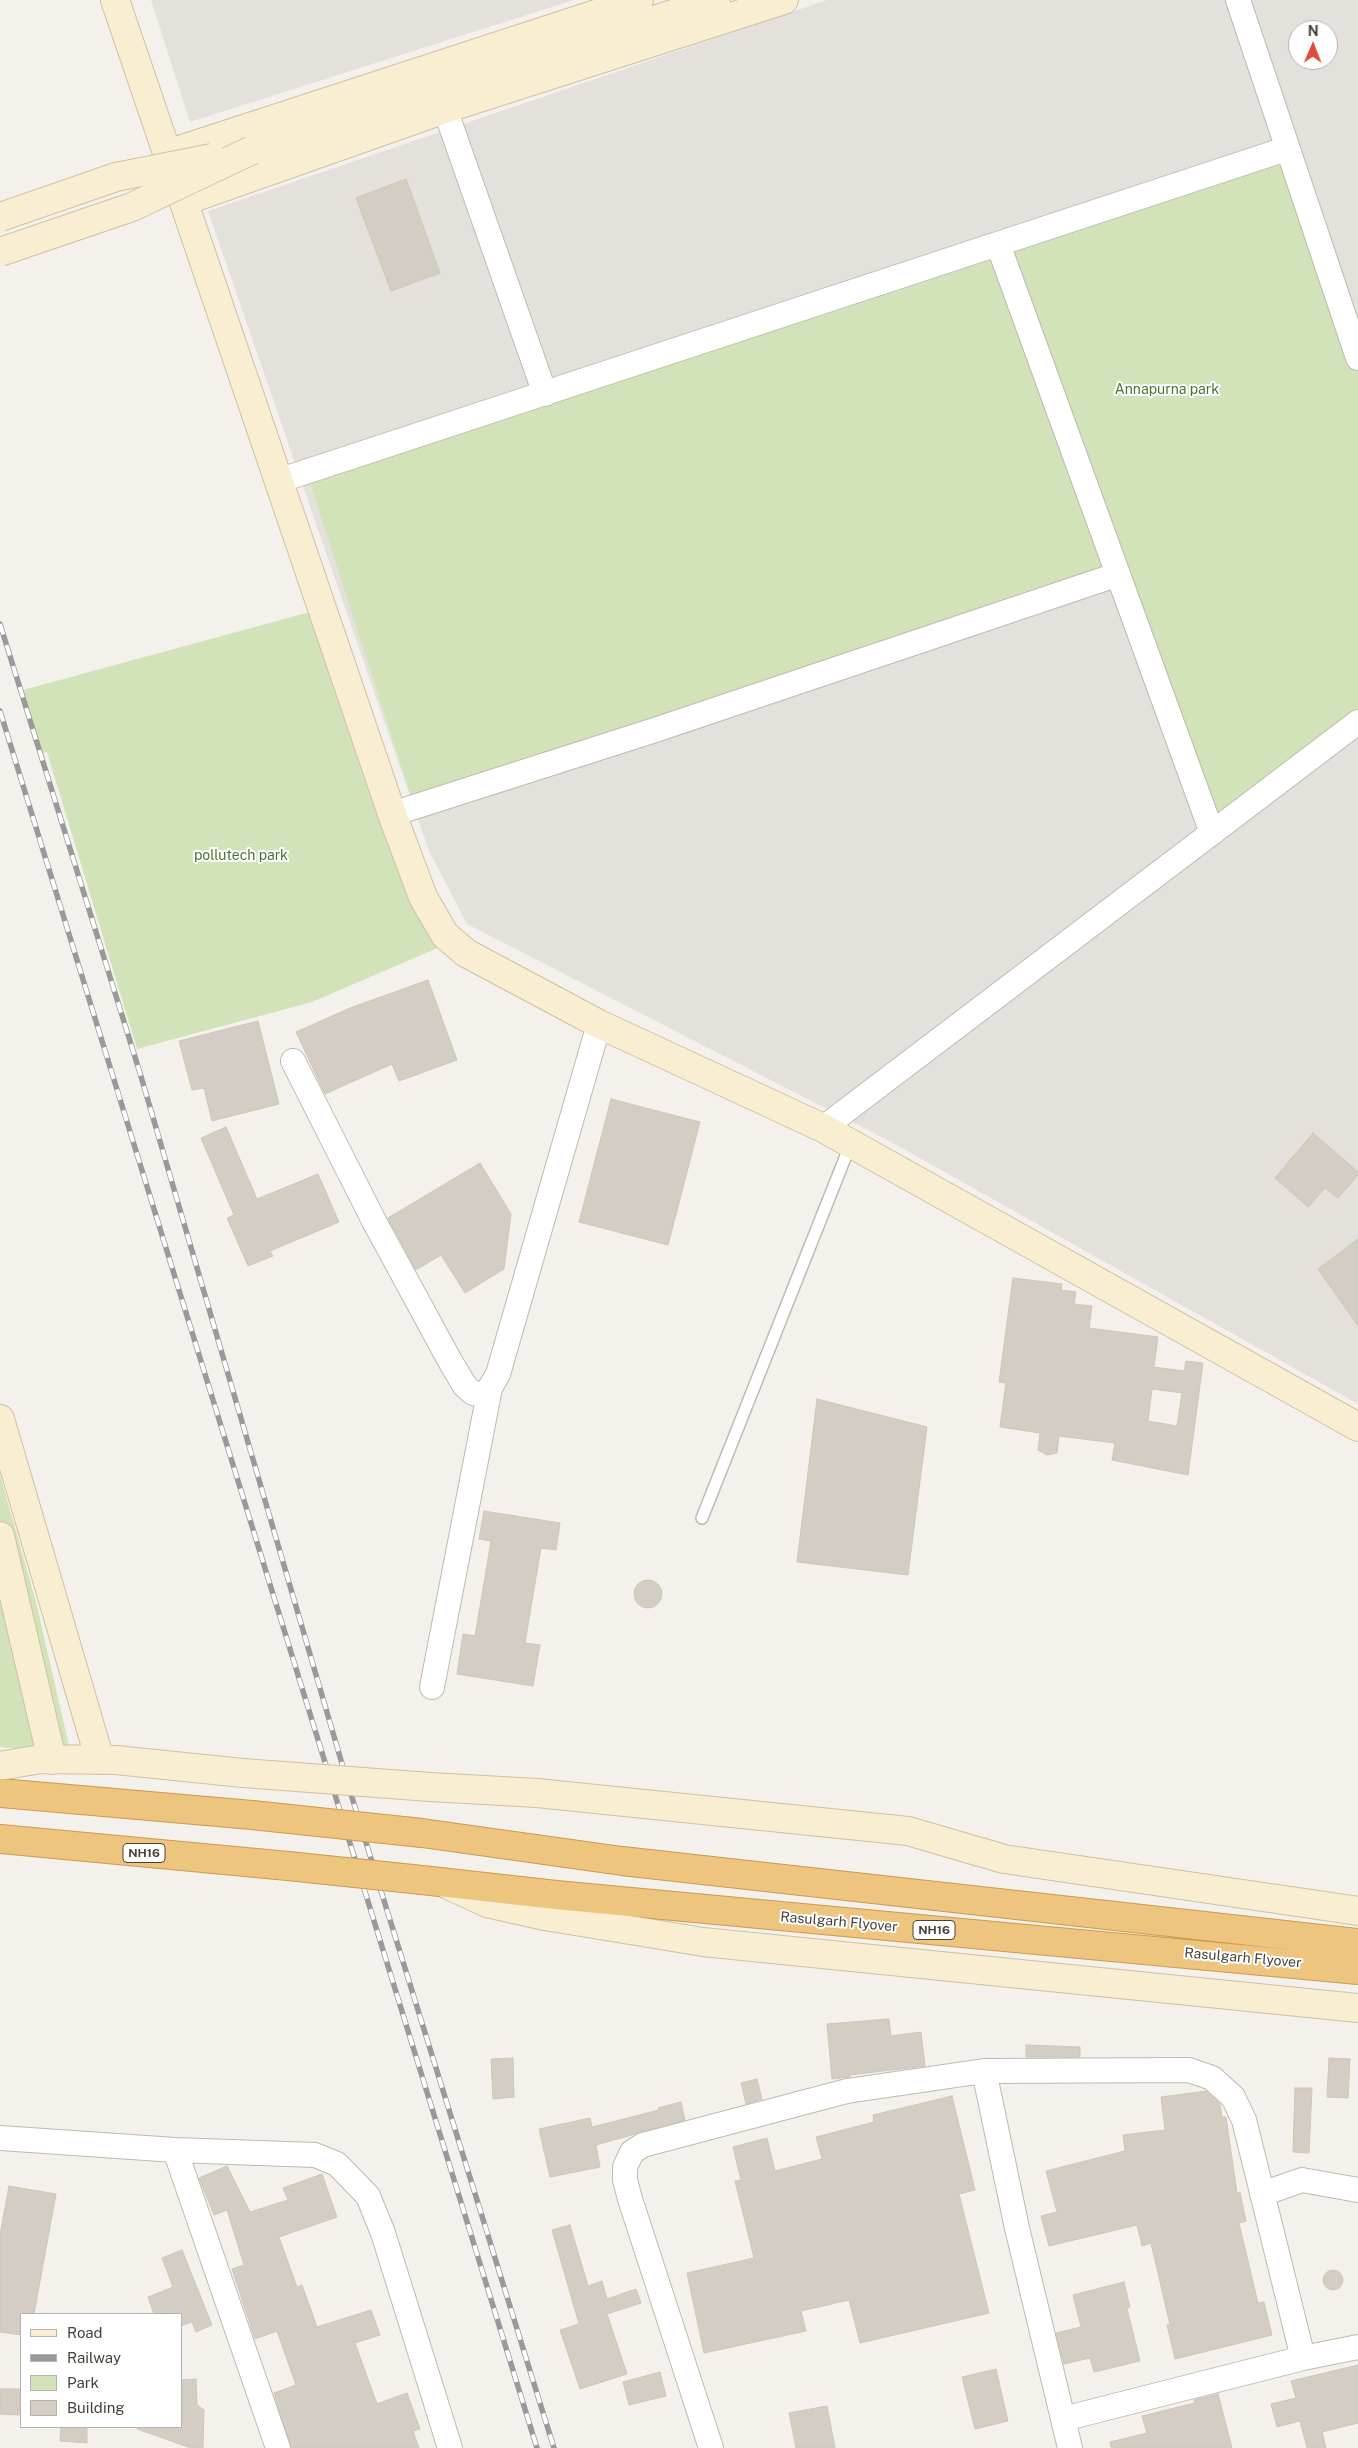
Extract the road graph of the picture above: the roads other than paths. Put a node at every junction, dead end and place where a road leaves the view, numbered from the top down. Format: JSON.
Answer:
{"nodes":[{"id":1,"x":115,"y":0,"type":"edge"},
{"id":2,"x":639,"y":0,"type":"edge"},
{"id":3,"x":716,"y":0,"type":"edge"},
{"id":4,"x":784,"y":0,"type":"edge"},
{"id":5,"x":1238,"y":0,"type":"edge"},
{"id":6,"x":445,"y":109,"type":"junction"},
{"id":7,"x":1286,"y":149,"type":"junction"},
{"id":8,"x":252,"y":150,"type":"junction"},
{"id":9,"x":167,"y":154,"type":"junction"},
{"id":10,"x":184,"y":201,"type":"junction"},
{"id":11,"x":0,"y":217,"type":"edge"},
{"id":12,"x":998,"y":244,"type":"junction"},
{"id":13,"x":0,"y":252,"type":"edge"},
{"id":14,"x":1358,"y":358,"type":"edge"},
{"id":15,"x":545,"y":394,"type":"junction"},
{"id":16,"x":278,"y":481,"type":"junction"},
{"id":17,"x":1116,"y":575,"type":"junction"},
{"id":18,"x":1358,"y":722,"type":"edge"},
{"id":19,"x":392,"y":814,"type":"junction"},
{"id":20,"x":1212,"y":833,"type":"junction"},
{"id":21,"x":599,"y":1024,"type":"junction"},
{"id":22,"x":293,"y":1061,"type":"dead end"},
{"id":23,"x":823,"y":1128,"type":"junction"},
{"id":24,"x":850,"y":1143,"type":"junction"},
{"id":25,"x":490,"y":1388,"type":"junction"},
{"id":26,"x":0,"y":1418,"type":"edge"},
{"id":27,"x":1358,"y":1428,"type":"edge"},
{"id":28,"x":702,"y":1518,"type":"dead end"},
{"id":29,"x":0,"y":1536,"type":"edge"},
{"id":30,"x":432,"y":1687,"type":"dead end"},
{"id":31,"x":52,"y":1760,"type":"junction"},
{"id":32,"x":100,"y":1760,"type":"junction"},
{"id":33,"x":0,"y":1766,"type":"edge"},
{"id":34,"x":0,"y":1793,"type":"edge"},
{"id":35,"x":0,"y":1839,"type":"edge"},
{"id":36,"x":431,"y":1881,"type":"junction"},
{"id":37,"x":1358,"y":1912,"type":"edge"},
{"id":38,"x":1358,"y":1943,"type":"edge"},
{"id":39,"x":1358,"y":1970,"type":"edge"},
{"id":40,"x":1358,"y":2008,"type":"edge"},
{"id":41,"x":984,"y":2072,"type":"junction"},
{"id":42,"x":0,"y":2138,"type":"edge"},
{"id":43,"x":175,"y":2150,"type":"junction"},
{"id":44,"x":1358,"y":2190,"type":"edge"},
{"id":45,"x":1262,"y":2194,"type":"junction"},
{"id":46,"x":1358,"y":2347,"type":"edge"},
{"id":47,"x":1303,"y":2358,"type":"junction"},
{"id":48,"x":1063,"y":2418,"type":"junction"},
{"id":49,"x":278,"y":2448,"type":"edge"},
{"id":50,"x":450,"y":2448,"type":"edge"},
{"id":51,"x":711,"y":2448,"type":"edge"},
{"id":52,"x":1070,"y":2448,"type":"edge"}],
"edges":[{"from":1,"to":9,"type":"street"},
{"from":2,"to":9,"type":"street"},
{"from":3,"to":8,"type":"street"},
{"from":4,"to":6,"type":"street"},
{"from":5,"to":7,"type":"street"},
{"from":6,"to":10,"type":"street"},
{"from":6,"to":15,"type":"street"},
{"from":7,"to":12,"type":"street"},
{"from":7,"to":14,"type":"street"},
{"from":8,"to":11,"type":"street","bridge":true},
{"from":8,"to":13,"type":"street","bridge":true},
{"from":9,"to":10,"type":"street"},
{"from":10,"to":16,"type":"street"},
{"from":12,"to":15,"type":"street"},
{"from":12,"to":17,"type":"street"},
{"from":15,"to":16,"type":"street"},
{"from":16,"to":19,"type":"street"},
{"from":17,"to":19,"type":"street"},
{"from":17,"to":20,"type":"street"},
{"from":18,"to":20,"type":"street"},
{"from":19,"to":21,"type":"street"},
{"from":20,"to":23,"type":"street"},
{"from":21,"to":23,"type":"street"},
{"from":21,"to":25,"type":"street"},
{"from":22,"to":25,"type":"street"},
{"from":23,"to":24,"type":"street"},
{"from":24,"to":27,"type":"street"},
{"from":24,"to":28,"type":"lane"},
{"from":25,"to":30,"type":"street"},
{"from":26,"to":32,"type":"street"},
{"from":29,"to":31,"type":"street"},
{"from":31,"to":32,"type":"street"},
{"from":31,"to":33,"type":"street"},
{"from":32,"to":37,"type":"street","bridge":true},
{"from":34,"to":38,"type":"highway","name":"Rasulgarh Flyover","bridge":true},
{"from":35,"to":36,"type":"highway","number":"NH16","bridge":true},
{"from":36,"to":39,"type":"highway","name":"Rasulgarh Flyover","number":"NH16"},
{"from":36,"to":40,"type":"street"},
{"from":41,"to":45,"type":"street"},
{"from":41,"to":48,"type":"street"},
{"from":41,"to":51,"type":"street"},
{"from":42,"to":43,"type":"street"},
{"from":43,"to":49,"type":"street"},
{"from":43,"to":50,"type":"street"},
{"from":44,"to":45,"type":"street"},
{"from":45,"to":47,"type":"street"},
{"from":46,"to":47,"type":"street"},
{"from":47,"to":48,"type":"street"},
{"from":48,"to":52,"type":"street"}]}
